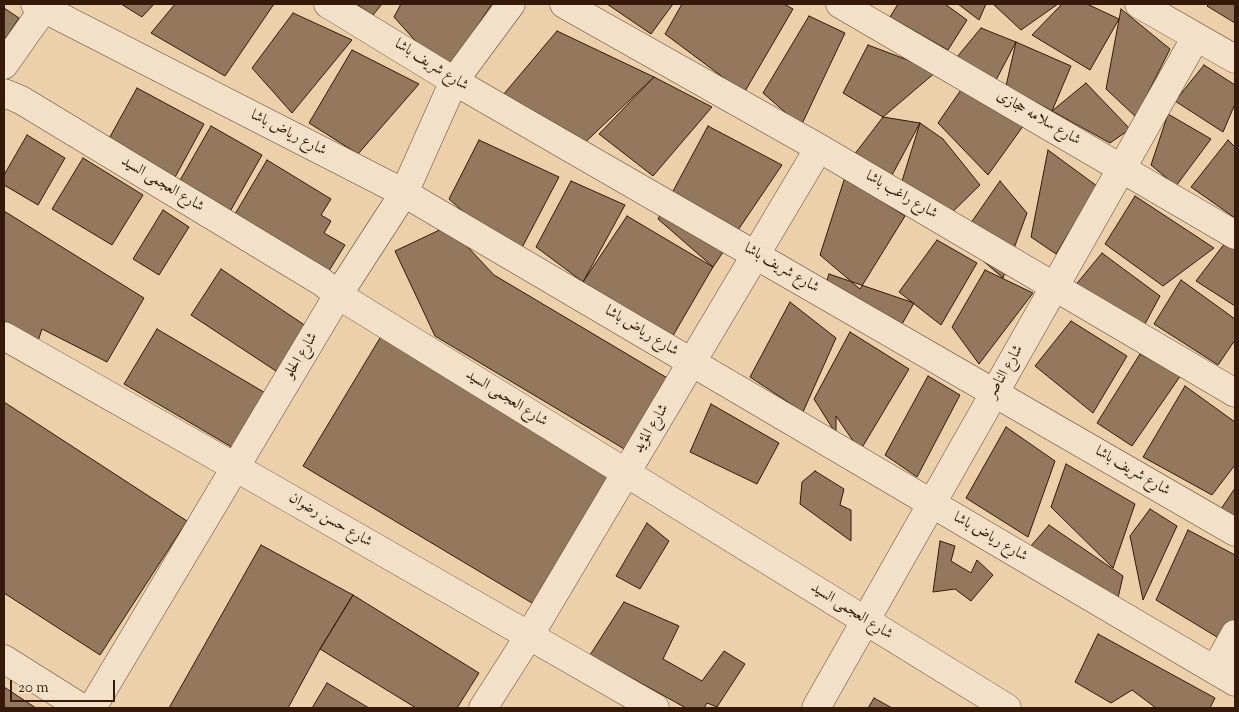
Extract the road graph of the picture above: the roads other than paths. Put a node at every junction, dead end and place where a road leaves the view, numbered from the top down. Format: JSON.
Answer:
{"nodes":[{"id":1,"x":328,"y":4,"type":"edge"},
{"id":2,"x":511,"y":4,"type":"edge"},
{"id":3,"x":564,"y":4,"type":"edge"},
{"id":4,"x":840,"y":4,"type":"edge"},
{"id":5,"x":1138,"y":4,"type":"edge"},
{"id":6,"x":42,"y":5,"type":"edge"},
{"id":7,"x":1196,"y":37,"type":"junction"},
{"id":8,"x":1235,"y":59,"type":"edge"},
{"id":9,"x":4,"y":65,"type":"edge"},
{"id":10,"x":454,"y":81,"type":"junction"},
{"id":11,"x":4,"y":93,"type":"edge"},
{"id":12,"x":819,"y":148,"type":"junction"},
{"id":13,"x":1122,"y":168,"type":"junction"},
{"id":14,"x":404,"y":193,"type":"junction"},
{"id":15,"x":1235,"y":235,"type":"edge"},
{"id":16,"x":756,"y":254,"type":"junction"},
{"id":17,"x":1055,"y":287,"type":"junction"},
{"id":18,"x":338,"y":295,"type":"junction"},
{"id":19,"x":4,"y":336,"type":"edge"},
{"id":20,"x":692,"y":362,"type":"junction"},
{"id":21,"x":995,"y":392,"type":"junction"},
{"id":22,"x":1235,"y":393,"type":"edge"},
{"id":23,"x":235,"y":467,"type":"junction"},
{"id":24,"x":626,"y":473,"type":"junction"},
{"id":25,"x":932,"y":503,"type":"junction"},
{"id":26,"x":1235,"y":532,"type":"edge"},
{"id":27,"x":866,"y":621,"type":"junction"},
{"id":28,"x":1235,"y":634,"type":"edge"},
{"id":29,"x":529,"y":636,"type":"junction"},
{"id":30,"x":4,"y":659,"type":"edge"},
{"id":31,"x":1225,"y":676,"type":"edge"},
{"id":32,"x":82,"y":708,"type":"edge"},
{"id":33,"x":92,"y":708,"type":"edge"},
{"id":34,"x":483,"y":708,"type":"edge"},
{"id":35,"x":655,"y":708,"type":"edge"},
{"id":36,"x":816,"y":708,"type":"edge"},
{"id":37,"x":1007,"y":708,"type":"edge"}],
"edges":[{"from":1,"to":10,"type":"street","name":"شارع شريف باشا"},
{"from":2,"to":10,"type":"street","name":"شارع الحلو"},
{"from":3,"to":12,"type":"street","name":"شارع راغب باشا"},
{"from":4,"to":13,"type":"street","name":"شارع سلامه حجازى"},
{"from":5,"to":7,"type":"street"},
{"from":6,"to":9,"type":"street"},
{"from":6,"to":14,"type":"street","name":"شارع رياض باشا"},
{"from":7,"to":8,"type":"street"},
{"from":7,"to":13,"type":"street","name":"شارع الناصر"},
{"from":10,"to":14,"type":"street","name":"شارع الحلو"},
{"from":10,"to":16,"type":"street","name":"شارع شريف باشا"},
{"from":11,"to":18,"type":"street","name":"شارع العجمى السيد"},
{"from":12,"to":16,"type":"street","name":"شارع المؤيد"},
{"from":12,"to":17,"type":"street","name":"شارع راغب باشا"},
{"from":13,"to":15,"type":"street","name":"شارع سلامه حجازى"},
{"from":13,"to":17,"type":"street","name":"شارع الناصر"},
{"from":14,"to":18,"type":"street","name":"شارع الحلو"},
{"from":14,"to":20,"type":"street","name":"شارع رياض باشا"},
{"from":16,"to":20,"type":"street","name":"شارع المؤيد"},
{"from":16,"to":21,"type":"street","name":"شارع شريف باشا"},
{"from":17,"to":21,"type":"street","name":"شارع الناصر"},
{"from":17,"to":22,"type":"street","name":"شارع راغب باشا"},
{"from":18,"to":23,"type":"street","name":"شارع الحلو"},
{"from":18,"to":24,"type":"street","name":"شارع العجمى السيد"},
{"from":19,"to":23,"type":"street","name":"شارع حسن رضوان"},
{"from":20,"to":24,"type":"street","name":"شارع المؤيد"},
{"from":20,"to":25,"type":"street","name":"شارع رياض باشا"},
{"from":21,"to":25,"type":"street","name":"شارع الناصر"},
{"from":21,"to":26,"type":"street","name":"شارع شريف باشا"},
{"from":23,"to":29,"type":"street","name":"شارع حسن رضوان"},
{"from":23,"to":33,"type":"street","name":"شارع الحلو"},
{"from":24,"to":27,"type":"street","name":"شارع العجمى السيد"},
{"from":24,"to":29,"type":"street","name":"شارع المؤيد"},
{"from":25,"to":27,"type":"street","name":"شارع الناصر"},
{"from":25,"to":31,"type":"street","name":"شارع رياض باشا"},
{"from":27,"to":36,"type":"street","name":"شارع الناصر"},
{"from":27,"to":37,"type":"street","name":"شارع العجمى السيد"},
{"from":28,"to":31,"type":"street"},
{"from":29,"to":34,"type":"street","name":"شارع المؤيد"},
{"from":29,"to":35,"type":"street","name":"شارع حسن رضوان"},
{"from":30,"to":32,"type":"street"}]}
